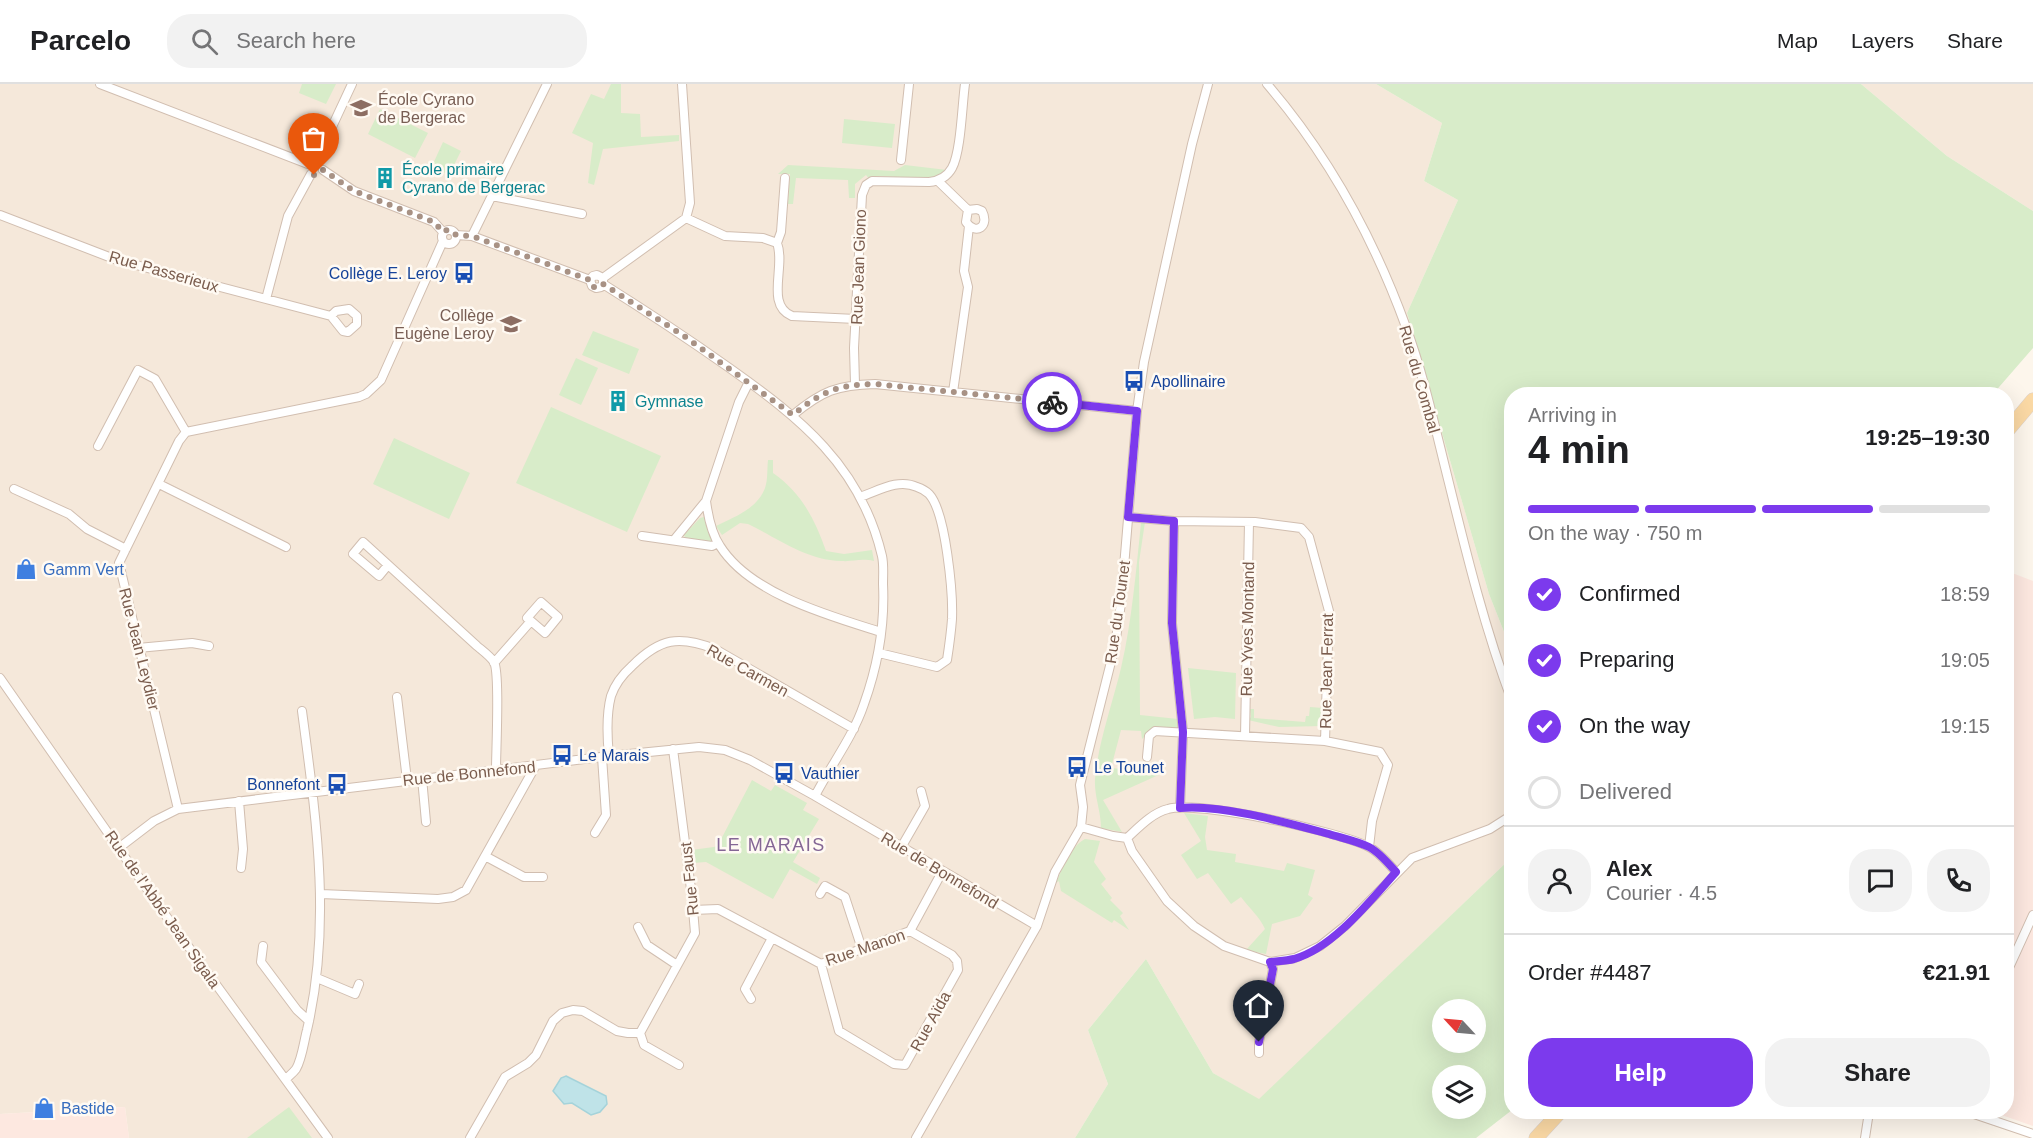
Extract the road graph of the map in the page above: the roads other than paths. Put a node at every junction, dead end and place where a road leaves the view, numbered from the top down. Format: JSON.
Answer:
{"nodes":[{"id":1,"x":100,"y":84,"type":"edge"},
{"id":2,"x":352,"y":84,"type":"edge"},
{"id":3,"x":547,"y":84,"type":"edge"},
{"id":4,"x":682,"y":84,"type":"edge"},
{"id":5,"x":909,"y":84,"type":"edge"},
{"id":6,"x":965,"y":84,"type":"edge"},
{"id":7,"x":1208,"y":84,"type":"edge"},
{"id":8,"x":1267,"y":84,"type":"edge"},
{"id":9,"x":317,"y":159,"type":"junction"},
{"id":10,"x":901,"y":160,"type":"dead end"},
{"id":11,"x":308,"y":164,"type":"junction"},
{"id":12,"x":323,"y":170,"type":"junction"},
{"id":13,"x":311,"y":174,"type":"junction"},
{"id":14,"x":785,"y":178,"type":"dead end"},
{"id":15,"x":938,"y":181,"type":"junction"},
{"id":16,"x":492,"y":196,"type":"junction"},
{"id":17,"x":968,"y":210,"type":"junction"},
{"id":18,"x":582,"y":214,"type":"dead end"},
{"id":19,"x":0,"y":215,"type":"edge"},
{"id":20,"x":686,"y":218,"type":"junction"},
{"id":21,"x":969,"y":226,"type":"junction"},
{"id":22,"x":472,"y":236,"type":"junction"},
{"id":23,"x":443,"y":237,"type":"junction"},
{"id":24,"x":777,"y":243,"type":"junction"},
{"id":25,"x":603,"y":281,"type":"junction"},
{"id":26,"x":266,"y":299,"type":"junction"},
{"id":27,"x":331,"y":316,"type":"dead end"},
{"id":28,"x":856,"y":319,"type":"junction"},
{"id":29,"x":749,"y":382,"type":"junction"},
{"id":30,"x":855,"y":384,"type":"junction"},
{"id":31,"x":953,"y":392,"type":"junction"},
{"id":32,"x":2033,"y":400,"type":"edge"},
{"id":33,"x":1137,"y":411,"type":"junction"},
{"id":34,"x":793,"y":415,"type":"junction"},
{"id":35,"x":2014,"y":423,"type":"edge"},
{"id":36,"x":186,"y":432,"type":"junction"},
{"id":37,"x":98,"y":446,"type":"dead end"},
{"id":38,"x":159,"y":484,"type":"junction"},
{"id":39,"x":14,"y":489,"type":"dead end"},
{"id":40,"x":860,"y":497,"type":"junction"},
{"id":41,"x":706,"y":501,"type":"junction"},
{"id":42,"x":1128,"y":517,"type":"junction"},
{"id":43,"x":1174,"y":521,"type":"junction"},
{"id":44,"x":1249,"y":522,"type":"junction"},
{"id":45,"x":642,"y":536,"type":"dead end"},
{"id":46,"x":674,"y":540,"type":"junction"},
{"id":47,"x":718,"y":543,"type":"junction"},
{"id":48,"x":286,"y":547,"type":"dead end"},
{"id":49,"x":126,"y":549,"type":"junction"},
{"id":50,"x":388,"y":565,"type":"dead end"},
{"id":51,"x":531,"y":621,"type":"dead end"},
{"id":52,"x":881,"y":632,"type":"junction"},
{"id":53,"x":209,"y":646,"type":"dead end"},
{"id":54,"x":138,"y":648,"type":"junction"},
{"id":55,"x":879,"y":652,"type":"junction"},
{"id":56,"x":494,"y":663,"type":"junction"},
{"id":57,"x":1504,"y":676,"type":"edge"},
{"id":58,"x":0,"y":678,"type":"edge"},
{"id":59,"x":397,"y":697,"type":"dead end"},
{"id":60,"x":302,"y":711,"type":"dead end"},
{"id":61,"x":854,"y":729,"type":"junction"},
{"id":62,"x":1183,"y":732,"type":"junction"},
{"id":63,"x":1245,"y":736,"type":"junction"},
{"id":64,"x":1325,"y":741,"type":"junction"},
{"id":65,"x":673,"y":749,"type":"junction"},
{"id":66,"x":605,"y":756,"type":"junction"},
{"id":67,"x":1147,"y":757,"type":"dead end"},
{"id":68,"x":536,"y":765,"type":"junction"},
{"id":69,"x":496,"y":769,"type":"junction"},
{"id":70,"x":422,"y":778,"type":"junction"},
{"id":71,"x":406,"y":780,"type":"junction"},
{"id":72,"x":313,"y":791,"type":"junction"},
{"id":73,"x":921,"y":791,"type":"dead end"},
{"id":74,"x":815,"y":796,"type":"junction"},
{"id":75,"x":239,"y":801,"type":"junction"},
{"id":76,"x":1180,"y":808,"type":"junction"},
{"id":77,"x":178,"y":809,"type":"junction"},
{"id":78,"x":1504,"y":820,"type":"edge"},
{"id":79,"x":426,"y":822,"type":"dead end"},
{"id":80,"x":1081,"y":827,"type":"junction"},
{"id":81,"x":595,"y":833,"type":"dead end"},
{"id":82,"x":1127,"y":837,"type":"junction"},
{"id":83,"x":120,"y":846,"type":"junction"},
{"id":84,"x":902,"y":846,"type":"junction"},
{"id":85,"x":1369,"y":847,"type":"junction"},
{"id":86,"x":485,"y":856,"type":"junction"},
{"id":87,"x":241,"y":868,"type":"dead end"},
{"id":88,"x":942,"y":872,"type":"junction"},
{"id":89,"x":1396,"y":872,"type":"junction"},
{"id":90,"x":543,"y":877,"type":"dead end"},
{"id":91,"x":321,"y":894,"type":"junction"},
{"id":92,"x":820,"y":894,"type":"dead end"},
{"id":93,"x":693,"y":910,"type":"junction"},
{"id":94,"x":2033,"y":915,"type":"edge"},
{"id":95,"x":1036,"y":926,"type":"junction"},
{"id":96,"x":638,"y":927,"type":"dead end"},
{"id":97,"x":910,"y":932,"type":"junction"},
{"id":98,"x":772,"y":938,"type":"junction"},
{"id":99,"x":263,"y":946,"type":"dead end"},
{"id":100,"x":862,"y":949,"type":"junction"},
{"id":101,"x":2014,"y":957,"type":"edge"},
{"id":102,"x":1270,"y":962,"type":"junction"},
{"id":103,"x":678,"y":964,"type":"junction"},
{"id":104,"x":821,"y":964,"type":"junction"},
{"id":105,"x":317,"y":978,"type":"junction"},
{"id":106,"x":359,"y":984,"type":"dead end"},
{"id":107,"x":752,"y":999,"type":"dead end"},
{"id":108,"x":309,"y":1021,"type":"junction"},
{"id":109,"x":640,"y":1033,"type":"junction"},
{"id":110,"x":1259,"y":1053,"type":"dead end"},
{"id":111,"x":679,"y":1065,"type":"dead end"},
{"id":112,"x":286,"y":1078,"type":"junction"},
{"id":113,"x":1554,"y":1119,"type":"edge"},
{"id":114,"x":1868,"y":1119,"type":"edge"},
{"id":115,"x":1989,"y":1119,"type":"edge"},
{"id":116,"x":2033,"y":1134,"type":"edge"},
{"id":117,"x":328,"y":1138,"type":"edge"},
{"id":118,"x":470,"y":1138,"type":"edge"},
{"id":119,"x":916,"y":1138,"type":"edge"},
{"id":120,"x":1536,"y":1138,"type":"edge"},
{"id":121,"x":1864,"y":1138,"type":"edge"}],
"edges":[{"from":1,"to":11,"type":"street"},
{"from":2,"to":9,"type":"street"},
{"from":3,"to":16,"type":"street"},
{"from":4,"to":20,"type":"street"},
{"from":5,"to":10,"type":"street"},
{"from":6,"to":15,"type":"street"},
{"from":7,"to":33,"type":"street","name":"Rue du Tounet"},
{"from":8,"to":57,"type":"street","name":"Rue du Combal"},
{"from":9,"to":11,"type":"street"},
{"from":9,"to":12,"type":"street"},
{"from":11,"to":13,"type":"street"},
{"from":12,"to":13,"type":"street"},
{"from":12,"to":23,"type":"street"},
{"from":13,"to":26,"type":"street"},
{"from":14,"to":24,"type":"street"},
{"from":15,"to":17,"type":"street"},
{"from":15,"to":28,"type":"street","name":"Rue Jean Giono"},
{"from":16,"to":18,"type":"street"},
{"from":16,"to":22,"type":"street"},
{"from":17,"to":21,"type":"street"},
{"from":17,"to":21,"type":"street"},
{"from":19,"to":26,"type":"street","name":"Rue Passerieux"},
{"from":20,"to":24,"type":"street"},
{"from":20,"to":25,"type":"street"},
{"from":21,"to":31,"type":"street"},
{"from":22,"to":23,"type":"street"},
{"from":22,"to":25,"type":"street"},
{"from":23,"to":36,"type":"street"},
{"from":24,"to":28,"type":"street"},
{"from":25,"to":29,"type":"street"},
{"from":26,"to":27,"type":"street","name":"Rue Passerieux"},
{"from":28,"to":30,"type":"street","name":"Rue Jean Giono"},
{"from":29,"to":34,"type":"street"},
{"from":29,"to":41,"type":"street"},
{"from":30,"to":31,"type":"street"},
{"from":30,"to":34,"type":"street"},
{"from":31,"to":33,"type":"street"},
{"from":32,"to":35,"type":"main road"},
{"from":33,"to":42,"type":"street","name":"Rue du Tounet"},
{"from":34,"to":40,"type":"street"},
{"from":36,"to":37,"type":"street"},
{"from":36,"to":38,"type":"street","name":"Rue Jean Leydier"},
{"from":38,"to":48,"type":"street"},
{"from":38,"to":49,"type":"street","name":"Rue Jean Leydier"},
{"from":39,"to":49,"type":"street"},
{"from":40,"to":52,"type":"street"},
{"from":40,"to":55,"type":"street"},
{"from":41,"to":46,"type":"street"},
{"from":41,"to":47,"type":"street"},
{"from":42,"to":43,"type":"street","name":"Rue Jean Ferrat"},
{"from":42,"to":80,"type":"street","name":"Rue du Tounet"},
{"from":43,"to":44,"type":"street","name":"Rue Jean Ferrat"},
{"from":43,"to":62,"type":"street"},
{"from":44,"to":63,"type":"street","name":"Rue Yves Montand"},
{"from":44,"to":64,"type":"street","name":"Rue Jean Ferrat"},
{"from":45,"to":46,"type":"street"},
{"from":46,"to":47,"type":"street"},
{"from":47,"to":52,"type":"street"},
{"from":49,"to":54,"type":"street","name":"Rue Jean Leydier"},
{"from":50,"to":56,"type":"street"},
{"from":51,"to":56,"type":"street"},
{"from":52,"to":55,"type":"street"},
{"from":53,"to":54,"type":"street"},
{"from":54,"to":77,"type":"street","name":"Rue Jean Leydier"},
{"from":55,"to":61,"type":"street"},
{"from":56,"to":69,"type":"street"},
{"from":58,"to":83,"type":"street","name":"Rue de l'Abbé Jean Sigala"},
{"from":59,"to":71,"type":"street"},
{"from":60,"to":72,"type":"street"},
{"from":61,"to":66,"type":"street","name":"Rue Carmen"},
{"from":61,"to":74,"type":"street"},
{"from":62,"to":63,"type":"street"},
{"from":62,"to":67,"type":"street"},
{"from":62,"to":76,"type":"street"},
{"from":63,"to":64,"type":"street"},
{"from":64,"to":85,"type":"street"},
{"from":65,"to":66,"type":"street","name":"Rue de Bonnefond"},
{"from":65,"to":74,"type":"street","name":"Rue de Bonnefond"},
{"from":65,"to":93,"type":"street","name":"Rue Faust"},
{"from":66,"to":68,"type":"street","name":"Rue de Bonnefond"},
{"from":66,"to":81,"type":"street","name":"Rue Carmen"},
{"from":68,"to":69,"type":"street","name":"Rue de Bonnefond"},
{"from":68,"to":86,"type":"street"},
{"from":69,"to":70,"type":"street","name":"Rue de Bonnefond"},
{"from":70,"to":71,"type":"street","name":"Rue de Bonnefond"},
{"from":70,"to":79,"type":"street"},
{"from":71,"to":72,"type":"street","name":"Rue de Bonnefond"},
{"from":72,"to":75,"type":"street","name":"Rue de Bonnefond"},
{"from":72,"to":91,"type":"street"},
{"from":73,"to":84,"type":"street"},
{"from":74,"to":84,"type":"street","name":"Rue de Bonnefond"},
{"from":75,"to":77,"type":"street","name":"Rue de Bonnefond"},
{"from":75,"to":87,"type":"street"},
{"from":76,"to":82,"type":"street"},
{"from":76,"to":85,"type":"street"},
{"from":77,"to":83,"type":"street","name":"Rue de Bonnefond"},
{"from":78,"to":89,"type":"street"},
{"from":80,"to":82,"type":"street"},
{"from":80,"to":95,"type":"street","name":"Rue du Tounet"},
{"from":82,"to":102,"type":"street"},
{"from":83,"to":112,"type":"street","name":"Rue de l'Abbé Jean Sigala"},
{"from":84,"to":88,"type":"street","name":"Rue de Bonnefond"},
{"from":85,"to":89,"type":"street"},
{"from":86,"to":90,"type":"street"},
{"from":86,"to":91,"type":"street"},
{"from":88,"to":95,"type":"street","name":"Rue de Bonnefond"},
{"from":88,"to":97,"type":"street","name":"Rue Manon"},
{"from":89,"to":102,"type":"street"},
{"from":91,"to":105,"type":"street"},
{"from":92,"to":100,"type":"street"},
{"from":93,"to":98,"type":"street","name":"Rue Manon"},
{"from":93,"to":103,"type":"street","name":"Rue Faust"},
{"from":94,"to":101,"type":"street"},
{"from":95,"to":119,"type":"street","name":"Rue du Tounet"},
{"from":96,"to":103,"type":"street"},
{"from":97,"to":100,"type":"street","name":"Rue Manon"},
{"from":97,"to":104,"type":"street","name":"Rue Aïda"},
{"from":98,"to":104,"type":"street","name":"Rue Manon"},
{"from":98,"to":107,"type":"street"},
{"from":99,"to":108,"type":"street"},
{"from":100,"to":104,"type":"street","name":"Rue Manon"},
{"from":102,"to":110,"type":"street"},
{"from":103,"to":109,"type":"street","name":"Rue Faust"},
{"from":105,"to":106,"type":"street"},
{"from":105,"to":108,"type":"street"},
{"from":108,"to":112,"type":"street"},
{"from":109,"to":111,"type":"street"},
{"from":109,"to":118,"type":"street"},
{"from":112,"to":117,"type":"street","name":"Rue de l'Abbé Jean Sigala"},
{"from":113,"to":120,"type":"main road"},
{"from":114,"to":121,"type":"street"},
{"from":115,"to":116,"type":"street"}]}
